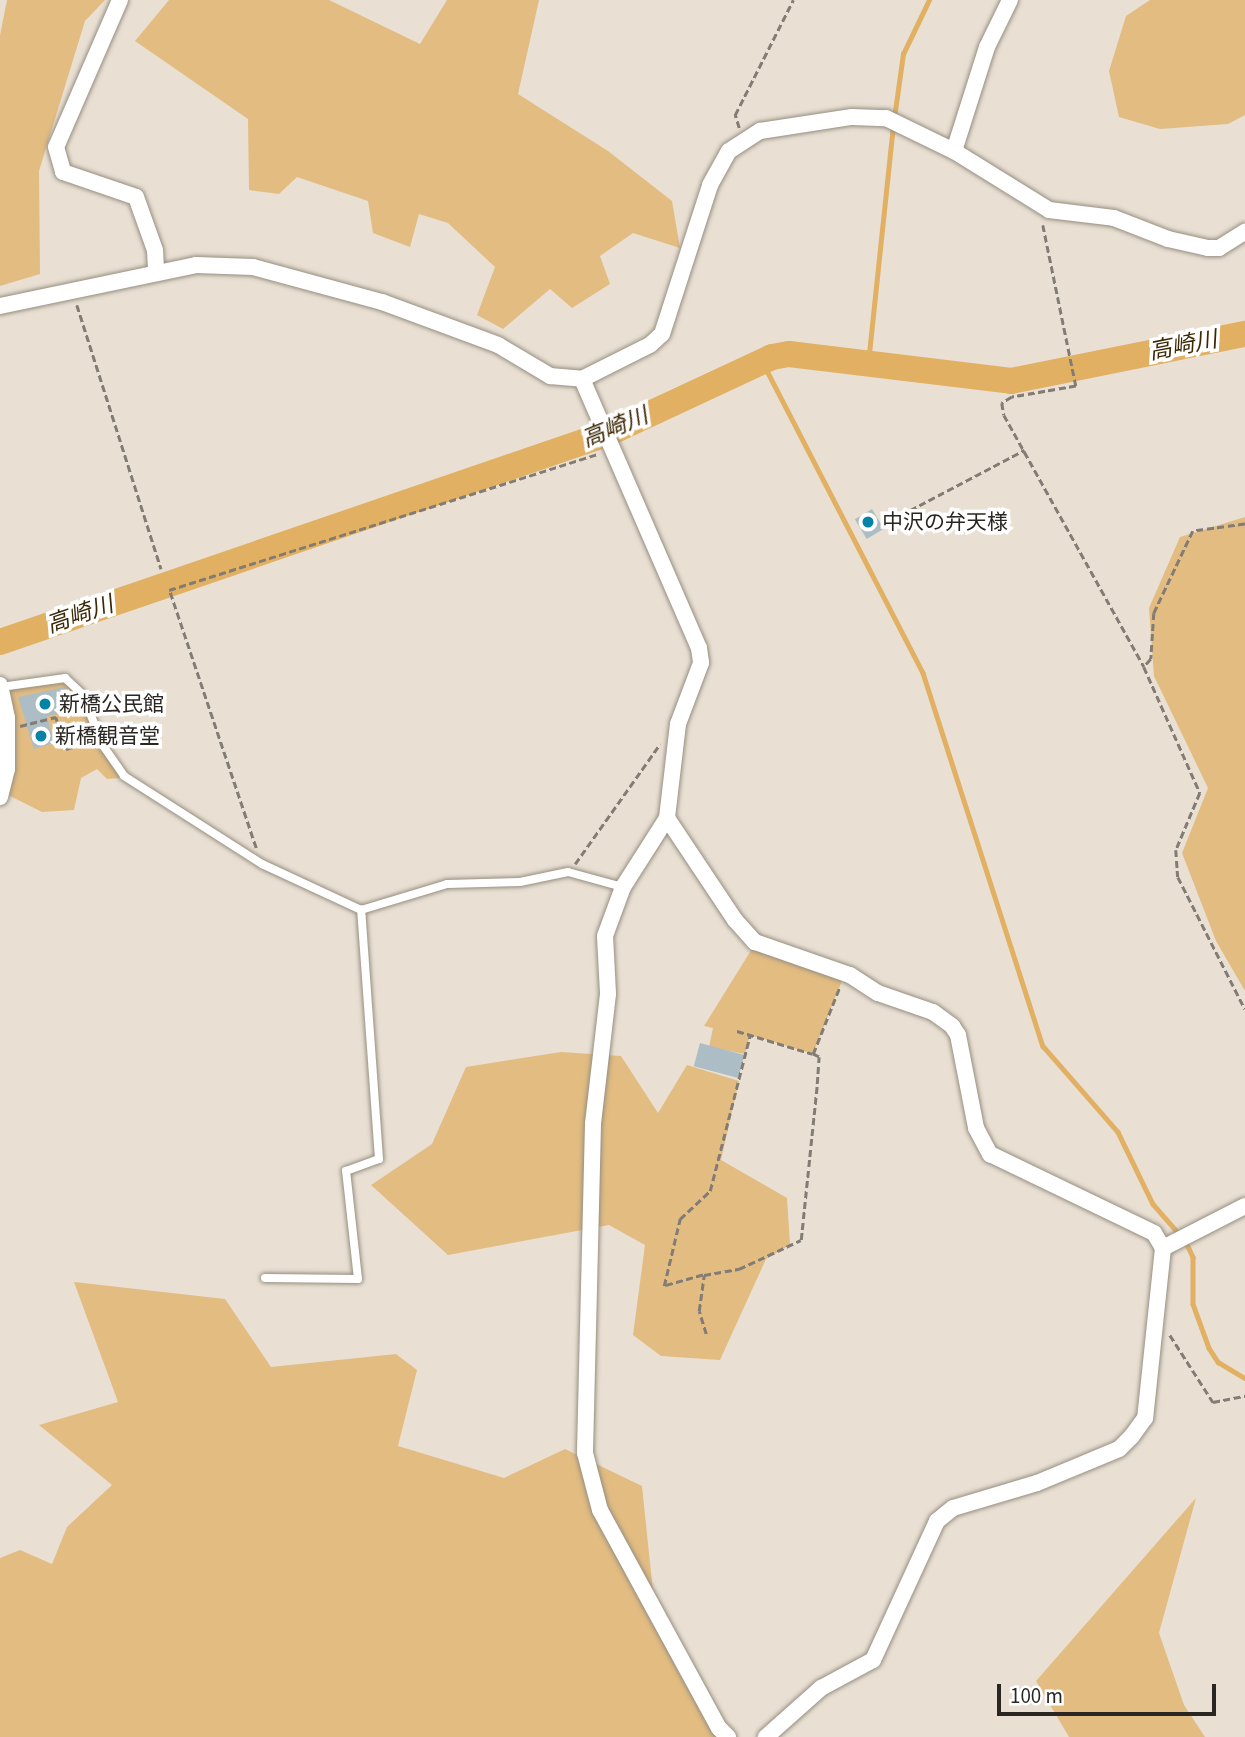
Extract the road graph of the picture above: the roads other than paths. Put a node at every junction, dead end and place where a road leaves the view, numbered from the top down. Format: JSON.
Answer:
{"nodes":[{"id":1,"x":120,"y":0,"type":"edge"},
{"id":2,"x":1010,"y":0,"type":"edge"},
{"id":3,"x":954,"y":151,"type":"junction"},
{"id":4,"x":1245,"y":232,"type":"edge"},
{"id":5,"x":156,"y":272,"type":"junction"},
{"id":6,"x":0,"y":306,"type":"edge"},
{"id":7,"x":582,"y":379,"type":"junction"},
{"id":8,"x":0,"y":686,"type":"edge"},
{"id":9,"x":0,"y":797,"type":"edge"},
{"id":10,"x":667,"y":818,"type":"junction"},
{"id":11,"x":623,"y":887,"type":"junction"},
{"id":12,"x":361,"y":910,"type":"junction"},
{"id":13,"x":1245,"y":1206,"type":"edge"},
{"id":14,"x":1163,"y":1248,"type":"junction"},
{"id":15,"x":265,"y":1278,"type":"dead end"},
{"id":16,"x":728,"y":1737,"type":"edge"},
{"id":17,"x":766,"y":1737,"type":"edge"}],
"edges":[{"from":1,"to":5,"type":"street"},
{"from":2,"to":3,"type":"street"},
{"from":3,"to":4,"type":"street"},
{"from":3,"to":7,"type":"street"},
{"from":5,"to":6,"type":"street"},
{"from":5,"to":7,"type":"street"},
{"from":7,"to":10,"type":"street"},
{"from":8,"to":9,"type":"street"},
{"from":8,"to":12,"type":"lane"},
{"from":10,"to":11,"type":"street"},
{"from":10,"to":14,"type":"street"},
{"from":11,"to":12,"type":"lane"},
{"from":11,"to":16,"type":"street"},
{"from":12,"to":15,"type":"lane"},
{"from":13,"to":14,"type":"street"},
{"from":14,"to":17,"type":"street"}]}
